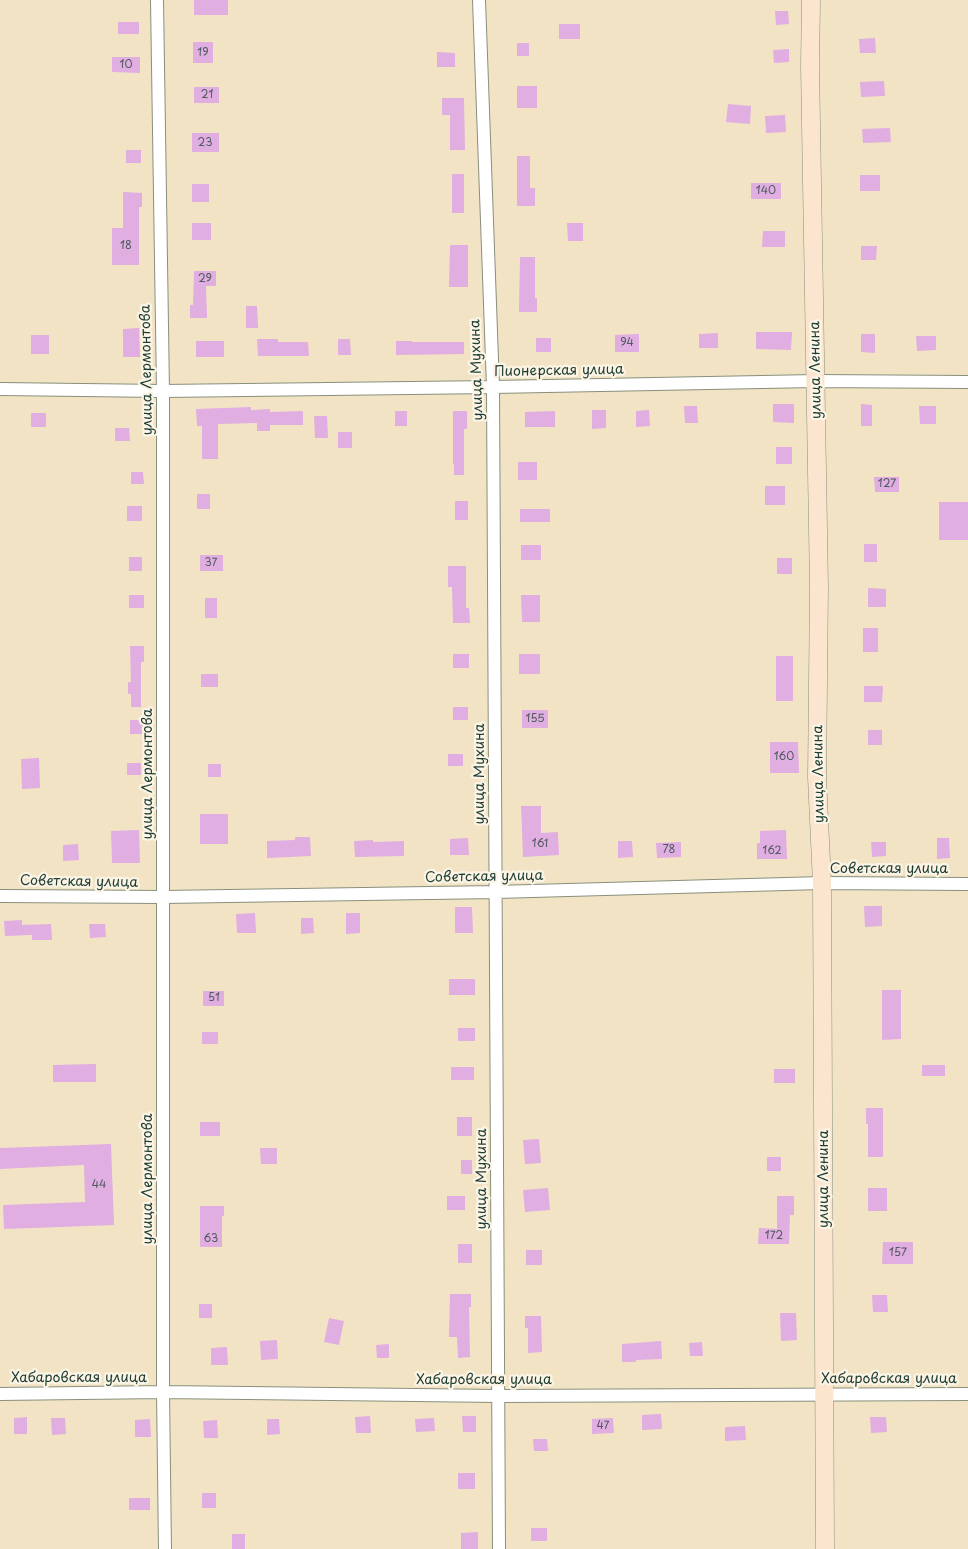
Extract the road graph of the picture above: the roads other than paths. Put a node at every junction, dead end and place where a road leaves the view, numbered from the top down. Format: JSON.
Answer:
{"nodes":[{"id":1,"x":157,"y":0,"type":"edge"},
{"id":2,"x":479,"y":0,"type":"edge"},
{"id":3,"x":811,"y":0,"type":"edge"},
{"id":4,"x":816,"y":381,"type":"junction"},
{"id":5,"x":968,"y":382,"type":"edge"},
{"id":6,"x":493,"y":387,"type":"junction"},
{"id":7,"x":0,"y":389,"type":"edge"},
{"id":8,"x":163,"y":391,"type":"junction"},
{"id":9,"x":822,"y":883,"type":"junction"},
{"id":10,"x":968,"y":884,"type":"edge"},
{"id":11,"x":496,"y":892,"type":"junction"},
{"id":12,"x":0,"y":896,"type":"edge"},
{"id":13,"x":162,"y":897,"type":"junction"},
{"id":14,"x":163,"y":1392,"type":"junction"},
{"id":15,"x":0,"y":1394,"type":"edge"},
{"id":16,"x":824,"y":1394,"type":"junction"},
{"id":17,"x":968,"y":1394,"type":"edge"},
{"id":18,"x":498,"y":1396,"type":"junction"},
{"id":19,"x":165,"y":1549,"type":"edge"},
{"id":20,"x":499,"y":1549,"type":"edge"},
{"id":21,"x":825,"y":1549,"type":"edge"}],
"edges":[{"from":1,"to":8,"type":"street","name":"улица Лермонтова"},
{"from":2,"to":6,"type":"street","name":"улица Мухина"},
{"from":3,"to":4,"type":"main road","name":"улица Ленина"},
{"from":4,"to":5,"type":"street","name":"Пионерская улица"},
{"from":4,"to":6,"type":"street","name":"Пионерская улица"},
{"from":4,"to":9,"type":"main road","name":"улица Ленина"},
{"from":6,"to":8,"type":"street","name":"Пионерская улица"},
{"from":6,"to":11,"type":"street","name":"улица Мухина"},
{"from":7,"to":8,"type":"street","name":"Пионерская улица"},
{"from":8,"to":13,"type":"street","name":"улица Лермонтова"},
{"from":9,"to":10,"type":"street","name":"Советская улица"},
{"from":9,"to":11,"type":"street","name":"Советская улица"},
{"from":9,"to":16,"type":"main road","name":"улица Ленина"},
{"from":11,"to":13,"type":"street","name":"Советская улица"},
{"from":11,"to":18,"type":"street","name":"улица Мухина"},
{"from":12,"to":13,"type":"street","name":"Советская улица"},
{"from":13,"to":14,"type":"street","name":"улица Лермонтова"},
{"from":14,"to":15,"type":"street","name":"Хабаровская улица"},
{"from":14,"to":18,"type":"street","name":"Хабаровская улица"},
{"from":14,"to":19,"type":"street","name":"улица Лермонтова"},
{"from":16,"to":17,"type":"street","name":"Хабаровская улица"},
{"from":16,"to":18,"type":"street","name":"Хабаровская улица"},
{"from":16,"to":21,"type":"main road","name":"улица Ленина"},
{"from":18,"to":20,"type":"street","name":"улица Мухина"}]}
